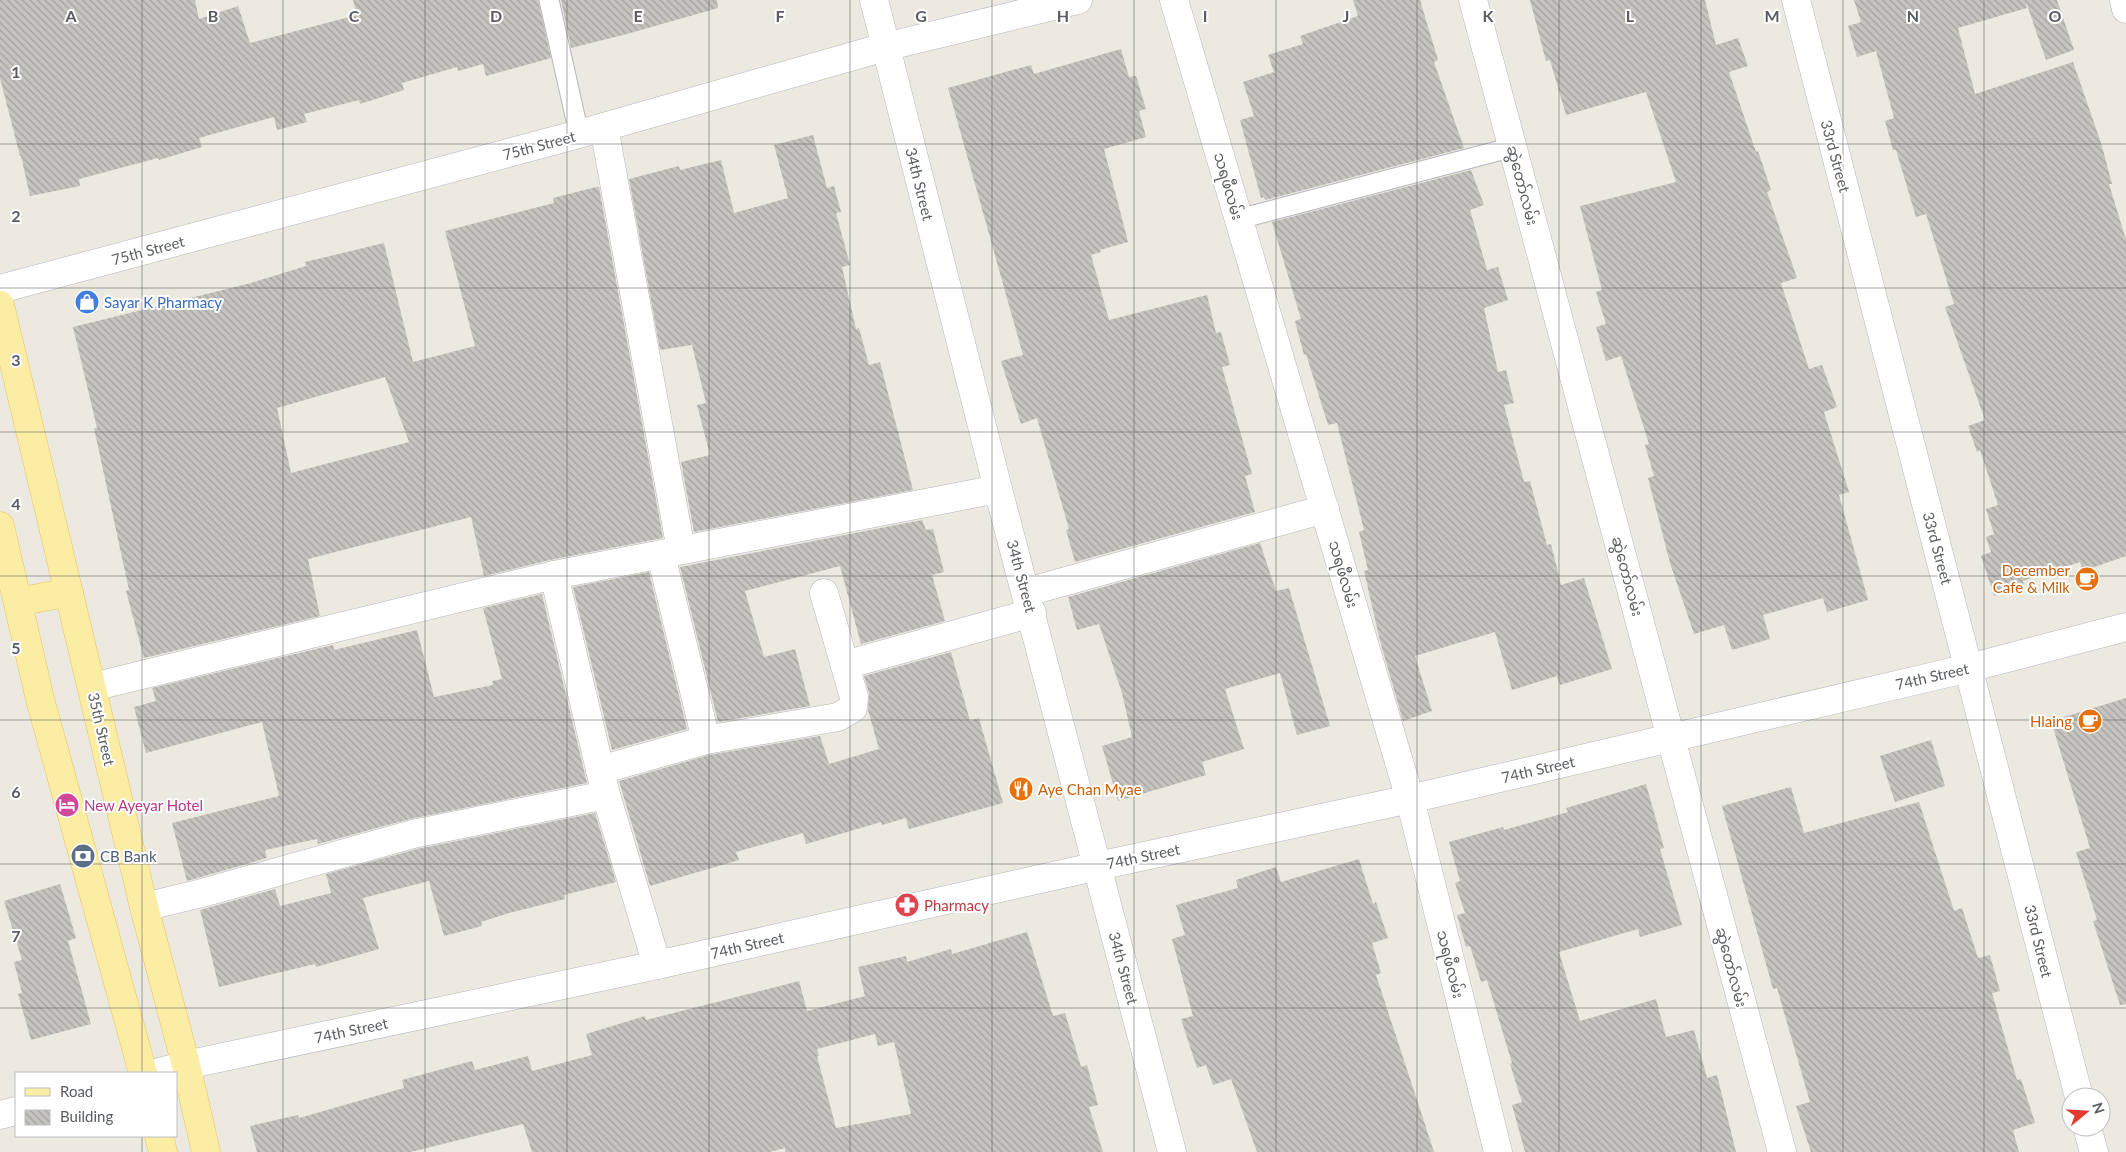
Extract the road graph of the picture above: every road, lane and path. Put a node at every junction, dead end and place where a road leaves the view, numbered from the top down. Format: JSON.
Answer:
{"nodes":[{"id":1,"x":549,"y":0,"type":"edge"},
{"id":2,"x":874,"y":0,"type":"edge"},
{"id":3,"x":1078,"y":0,"type":"edge"},
{"id":4,"x":1174,"y":0,"type":"edge"},
{"id":5,"x":1473,"y":0,"type":"edge"},
{"id":6,"x":1796,"y":0,"type":"edge"},
{"id":7,"x":2124,"y":0,"type":"edge"},
{"id":8,"x":2126,"y":9,"type":"edge"},
{"id":9,"x":885,"y":47,"type":"junction"},
{"id":10,"x":591,"y":131,"type":"junction"},
{"id":11,"x":1513,"y":147,"type":"junction"},
{"id":12,"x":1239,"y":219,"type":"junction"},
{"id":13,"x":0,"y":289,"type":"edge"},
{"id":14,"x":0,"y":305,"type":"edge"},
{"id":15,"x":998,"y":488,"type":"junction"},
{"id":16,"x":1324,"y":509,"type":"junction"},
{"id":17,"x":0,"y":526,"type":"edge"},
{"id":18,"x":671,"y":553,"type":"junction"},
{"id":19,"x":554,"y":575,"type":"junction"},
{"id":20,"x":69,"y":592,"type":"junction"},
{"id":21,"x":824,"y":593,"type":"dead end"},
{"id":22,"x":18,"y":602,"type":"junction"},
{"id":23,"x":1029,"y":602,"type":"junction"},
{"id":24,"x":2126,"y":626,"type":"edge"},
{"id":25,"x":845,"y":665,"type":"junction"},
{"id":26,"x":1968,"y":668,"type":"junction"},
{"id":27,"x":92,"y":687,"type":"junction"},
{"id":28,"x":1671,"y":737,"type":"junction"},
{"id":29,"x":706,"y":740,"type":"junction"},
{"id":30,"x":603,"y":783,"type":"junction"},
{"id":31,"x":1410,"y":799,"type":"junction"},
{"id":32,"x":1098,"y":866,"type":"junction"},
{"id":33,"x":144,"y":907,"type":"junction"},
{"id":34,"x":657,"y":965,"type":"junction"},
{"id":35,"x":186,"y":1065,"type":"junction"},
{"id":36,"x":143,"y":1072,"type":"edge"},
{"id":37,"x":160,"y":1072,"type":"edge"},
{"id":38,"x":2076,"y":1087,"type":"edge"},
{"id":39,"x":15,"y":1111,"type":"edge"},
{"id":40,"x":0,"y":1115,"type":"edge"},
{"id":41,"x":159,"y":1137,"type":"edge"},
{"id":42,"x":2090,"y":1137,"type":"edge"},
{"id":43,"x":163,"y":1152,"type":"edge"},
{"id":44,"x":206,"y":1152,"type":"edge"},
{"id":45,"x":1172,"y":1152,"type":"edge"},
{"id":46,"x":1498,"y":1152,"type":"edge"},
{"id":47,"x":1782,"y":1152,"type":"edge"},
{"id":48,"x":2094,"y":1152,"type":"edge"}],
"edges":[{"from":1,"to":10,"type":"lane"},
{"from":2,"to":9,"type":"street","name":"34th Street"},
{"from":3,"to":9,"type":"street","name":"75th Street"},
{"from":4,"to":12,"type":"street","name":"သရဖီလမ်း"},
{"from":5,"to":11,"type":"street","name":"ဆွဲတော်လမ်း"},
{"from":6,"to":26,"type":"street","name":"33rd Street"},
{"from":7,"to":8,"type":"street"},
{"from":9,"to":10,"type":"street","name":"75th Street"},
{"from":9,"to":15,"type":"street","name":"34th Street"},
{"from":10,"to":13,"type":"street","name":"75th Street"},
{"from":10,"to":18,"type":"street"},
{"from":11,"to":12,"type":"lane"},
{"from":11,"to":28,"type":"street","name":"ဆွဲတော်လမ်း"},
{"from":12,"to":16,"type":"street","name":"သရဖီလမ်း"},
{"from":14,"to":20,"type":"main road","name":"35th Street"},
{"from":15,"to":18,"type":"street"},
{"from":15,"to":23,"type":"street","name":"34th Street"},
{"from":16,"to":23,"type":"street"},
{"from":16,"to":31,"type":"street","name":"သရဖီလမ်း"},
{"from":17,"to":22,"type":"main road"},
{"from":18,"to":19,"type":"street"},
{"from":18,"to":29,"type":"street"},
{"from":19,"to":27,"type":"street"},
{"from":19,"to":30,"type":"street"},
{"from":20,"to":22,"type":"main road"},
{"from":20,"to":27,"type":"main road","name":"35th Street"},
{"from":21,"to":25,"type":"street"},
{"from":22,"to":36,"type":"main road"},
{"from":23,"to":25,"type":"street"},
{"from":23,"to":32,"type":"street","name":"34th Street"},
{"from":24,"to":26,"type":"street","name":"74th Street"},
{"from":25,"to":29,"type":"street"},
{"from":26,"to":28,"type":"street","name":"74th Street"},
{"from":26,"to":38,"type":"street","name":"33rd Street"},
{"from":27,"to":33,"type":"main road","name":"35th Street"},
{"from":28,"to":31,"type":"street","name":"74th Street"},
{"from":28,"to":47,"type":"street","name":"ဆွဲတော်လမ်း"},
{"from":29,"to":30,"type":"street"},
{"from":30,"to":33,"type":"street"},
{"from":30,"to":34,"type":"street"},
{"from":31,"to":32,"type":"street","name":"74th Street"},
{"from":31,"to":46,"type":"street","name":"သရဖီလမ်း"},
{"from":32,"to":34,"type":"street","name":"74th Street"},
{"from":32,"to":45,"type":"street","name":"34th Street"},
{"from":33,"to":35,"type":"main road","name":"35th Street"},
{"from":34,"to":35,"type":"street","name":"74th Street"},
{"from":35,"to":37,"type":"street","name":"74th Street"},
{"from":35,"to":44,"type":"main road","name":"35th Street"},
{"from":39,"to":40,"type":"street"},
{"from":41,"to":43,"type":"main road"},
{"from":42,"to":48,"type":"street"}]}
